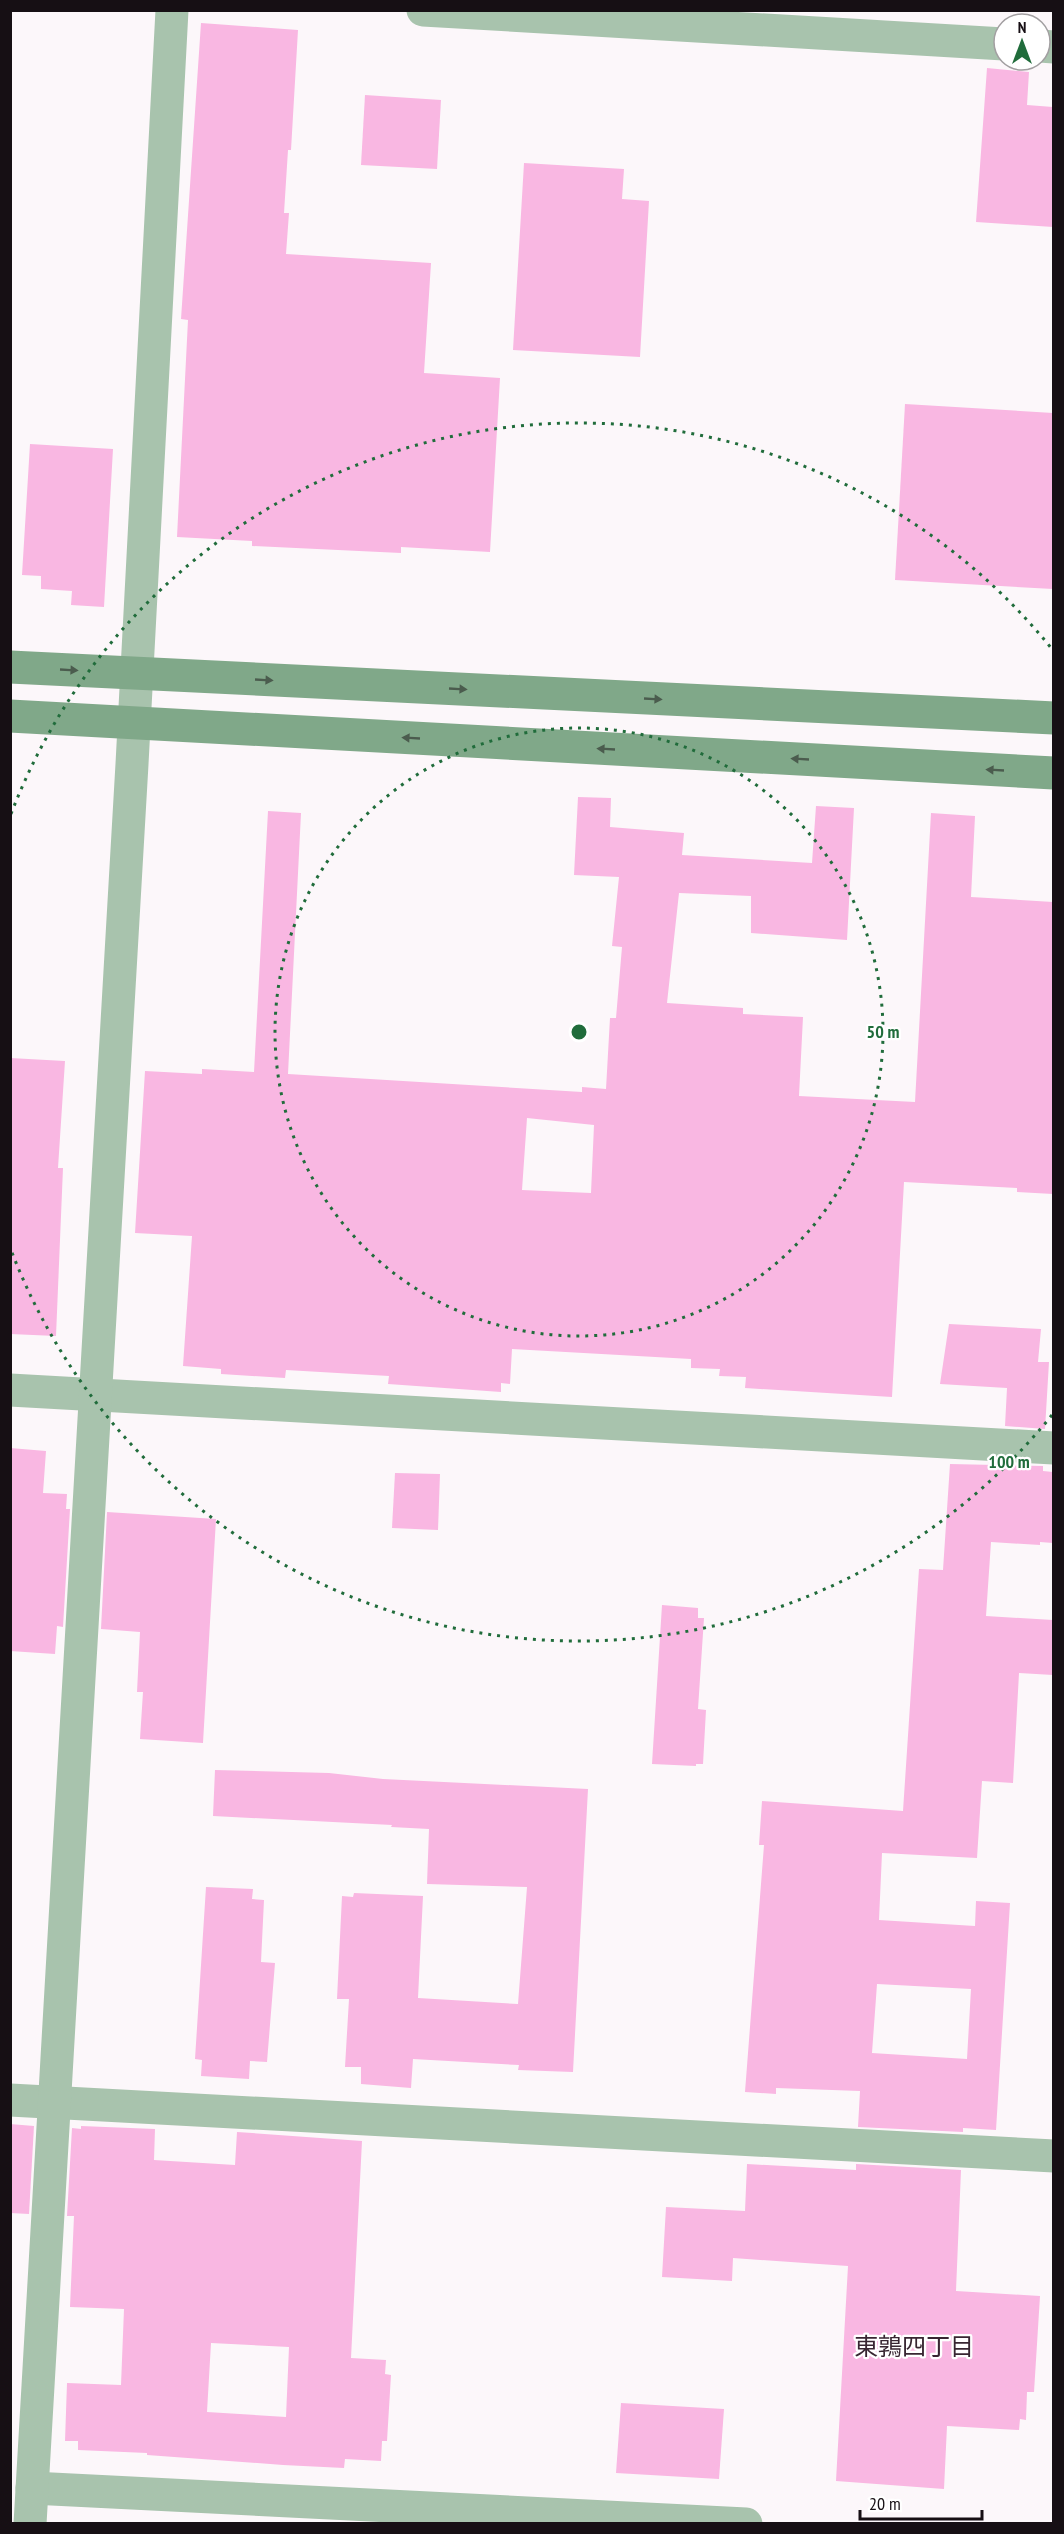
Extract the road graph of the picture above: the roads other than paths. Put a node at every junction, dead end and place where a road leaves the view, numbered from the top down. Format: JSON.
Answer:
{"nodes":[{"id":1,"x":172,"y":10,"type":"edge"},
{"id":2,"x":423,"y":10,"type":"edge"},
{"id":3,"x":992,"y":43,"type":"edge"},
{"id":4,"x":10,"y":667,"type":"edge"},
{"id":5,"x":134,"y":674,"type":"junction"},
{"id":6,"x":10,"y":716,"type":"edge"},
{"id":7,"x":1053,"y":718,"type":"edge"},
{"id":8,"x":133,"y":722,"type":"junction"},
{"id":9,"x":1053,"y":773,"type":"edge"},
{"id":10,"x":10,"y":1390,"type":"edge"},
{"id":11,"x":94,"y":1394,"type":"junction"},
{"id":12,"x":1053,"y":1448,"type":"edge"},
{"id":13,"x":10,"y":2100,"type":"edge"},
{"id":14,"x":56,"y":2102,"type":"junction"},
{"id":15,"x":1053,"y":2156,"type":"edge"},
{"id":16,"x":23,"y":2441,"type":"edge"},
{"id":17,"x":32,"y":2488,"type":"junction"},
{"id":18,"x":30,"y":2523,"type":"edge"},
{"id":19,"x":746,"y":2523,"type":"edge"}],
"edges":[{"from":1,"to":5,"type":"street"},
{"from":2,"to":3,"type":"street"},
{"from":4,"to":5,"type":"street","one_way":true},
{"from":5,"to":7,"type":"street","one_way":true},
{"from":5,"to":8,"type":"street"},
{"from":6,"to":8,"type":"street"},
{"from":9,"to":8,"type":"street","one_way":true},
{"from":8,"to":11,"type":"street"},
{"from":10,"to":11,"type":"street"},
{"from":11,"to":12,"type":"street"},
{"from":11,"to":14,"type":"street"},
{"from":13,"to":14,"type":"street"},
{"from":14,"to":15,"type":"street"},
{"from":14,"to":16,"type":"street"},
{"from":16,"to":17,"type":"street"},
{"from":17,"to":18,"type":"street"},
{"from":17,"to":19,"type":"street"}]}
